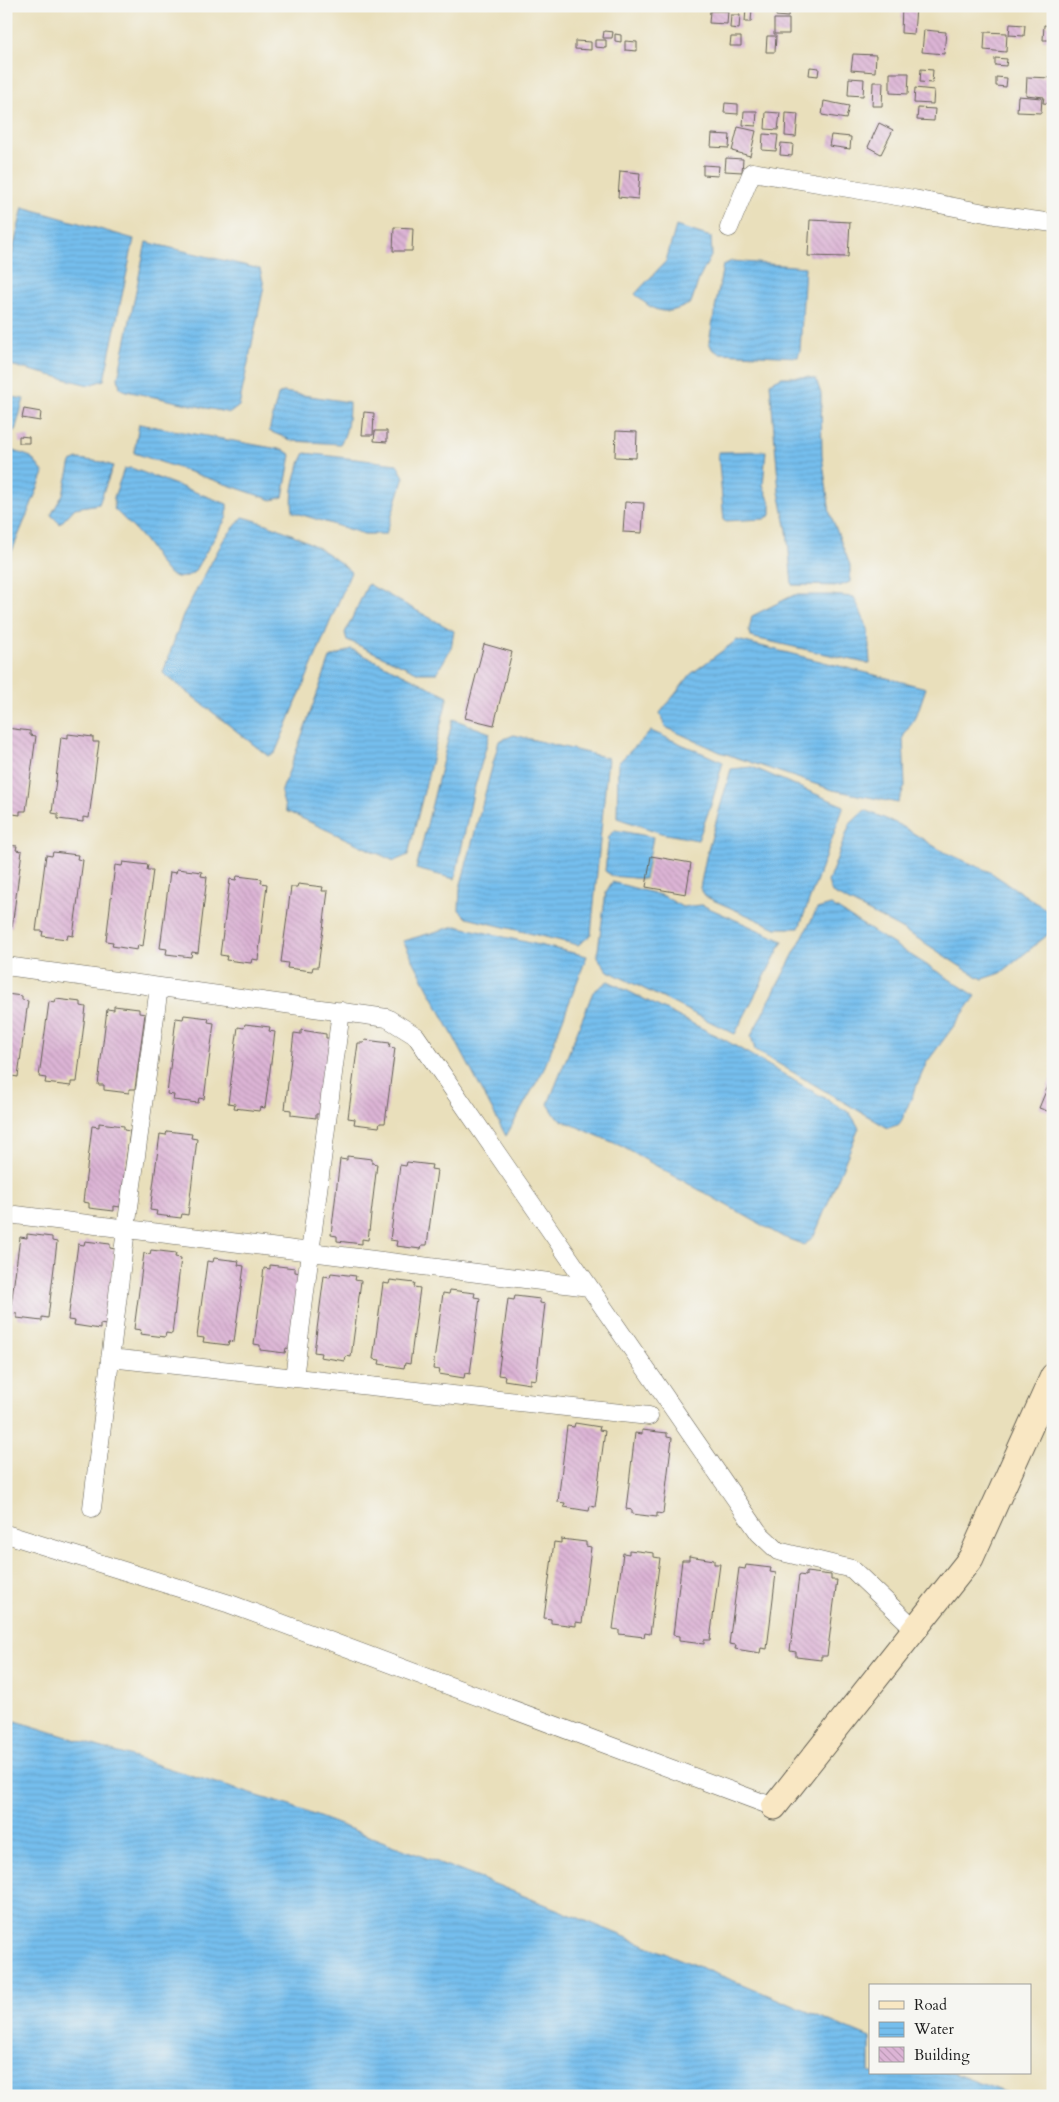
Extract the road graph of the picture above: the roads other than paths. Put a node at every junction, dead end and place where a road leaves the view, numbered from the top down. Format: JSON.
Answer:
{"nodes":[{"id":1,"x":1053,"y":223,"type":"edge"},
{"id":2,"x":729,"y":228,"type":"dead end"},
{"id":3,"x":6,"y":966,"type":"edge"},
{"id":4,"x":159,"y":987,"type":"junction"},
{"id":5,"x":342,"y":1011,"type":"junction"},
{"id":6,"x":16,"y":1215,"type":"dead end"},
{"id":7,"x":126,"y":1229,"type":"junction"},
{"id":8,"x":309,"y":1252,"type":"junction"},
{"id":9,"x":589,"y":1287,"type":"junction"},
{"id":10,"x":110,"y":1358,"type":"junction"},
{"id":11,"x":1053,"y":1376,"type":"edge"},
{"id":12,"x":294,"y":1378,"type":"junction"},
{"id":13,"x":649,"y":1416,"type":"dead end"},
{"id":14,"x":92,"y":1508,"type":"dead end"},
{"id":15,"x":6,"y":1534,"type":"edge"},
{"id":16,"x":916,"y":1629,"type":"junction"},
{"id":17,"x":774,"y":1807,"type":"joint"}],
"edges":[{"from":1,"to":2,"type":"street"},
{"from":3,"to":4,"type":"street"},
{"from":4,"to":5,"type":"street"},
{"from":4,"to":7,"type":"street"},
{"from":5,"to":8,"type":"street"},
{"from":5,"to":9,"type":"street"},
{"from":6,"to":7,"type":"street"},
{"from":7,"to":8,"type":"street"},
{"from":7,"to":10,"type":"street"},
{"from":8,"to":9,"type":"street"},
{"from":8,"to":12,"type":"street"},
{"from":9,"to":16,"type":"street"},
{"from":10,"to":12,"type":"street"},
{"from":10,"to":14,"type":"street"},
{"from":11,"to":16,"type":"main road"},
{"from":12,"to":13,"type":"street"},
{"from":15,"to":17,"type":"street"},
{"from":16,"to":17,"type":"main road"}]}
